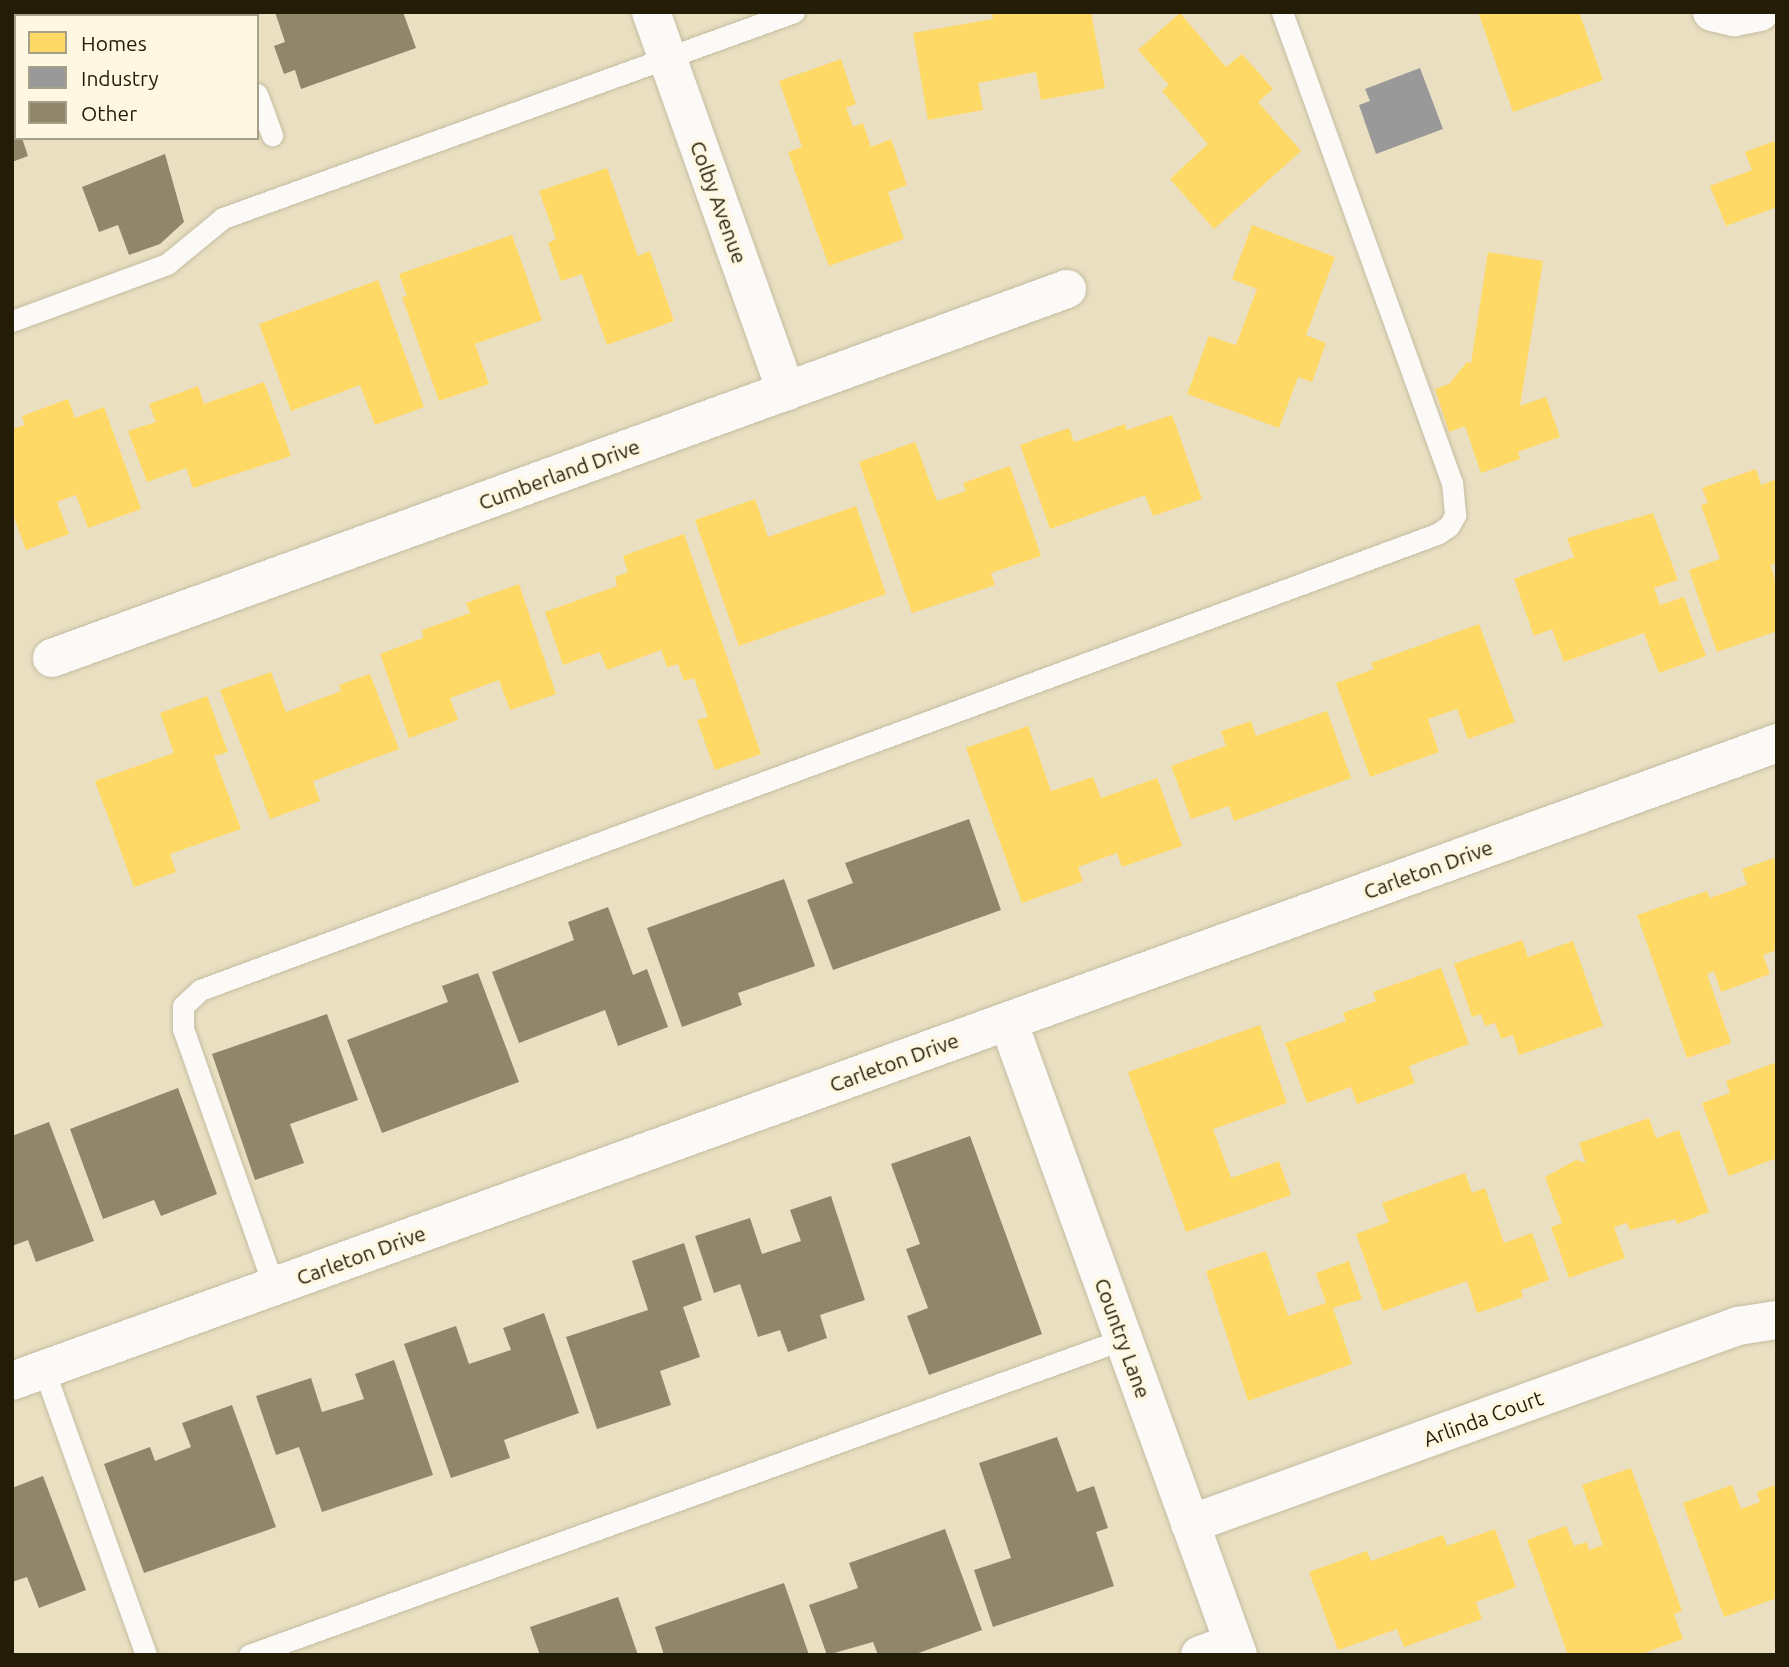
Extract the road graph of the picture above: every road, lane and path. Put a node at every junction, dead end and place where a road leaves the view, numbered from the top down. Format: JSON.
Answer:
{"nodes":[{"id":1,"x":651,"y":12,"type":"edge"},
{"id":2,"x":794,"y":12,"type":"edge"},
{"id":3,"x":1282,"y":12,"type":"edge"},
{"id":4,"x":1712,"y":12,"type":"edge"},
{"id":5,"x":1759,"y":12,"type":"edge"},
{"id":6,"x":667,"y":58,"type":"junction"},
{"id":7,"x":259,"y":99,"type":"edge"},
{"id":8,"x":272,"y":135,"type":"dead end"},
{"id":9,"x":1067,"y":289,"type":"dead end"},
{"id":10,"x":12,"y":321,"type":"edge"},
{"id":11,"x":786,"y":391,"type":"junction"},
{"id":12,"x":52,"y":658,"type":"dead end"},
{"id":13,"x":1777,"y":743,"type":"edge"},
{"id":14,"x":1008,"y":1021,"type":"junction"},
{"id":15,"x":274,"y":1287,"type":"junction"},
{"id":16,"x":1777,"y":1320,"type":"edge"},
{"id":17,"x":1124,"y":1339,"type":"junction"},
{"id":18,"x":28,"y":1376,"type":"edge"},
{"id":19,"x":1190,"y":1524,"type":"junction"},
{"id":20,"x":1224,"y":1651,"type":"edge"},
{"id":21,"x":146,"y":1655,"type":"edge"},
{"id":22,"x":249,"y":1655,"type":"edge"}],
"edges":[{"from":1,"to":6,"type":"street","name":"Colby Avenue"},
{"from":2,"to":6,"type":"lane"},
{"from":3,"to":15,"type":"lane"},
{"from":4,"to":5,"type":"street"},
{"from":6,"to":10,"type":"lane"},
{"from":6,"to":11,"type":"street","name":"Colby Avenue"},
{"from":7,"to":8,"type":"lane"},
{"from":9,"to":11,"type":"street","name":"Cumberland Drive"},
{"from":11,"to":12,"type":"street","name":"Cumberland Drive"},
{"from":13,"to":14,"type":"street","name":"Carleton Drive"},
{"from":14,"to":15,"type":"street","name":"Carleton Drive"},
{"from":14,"to":17,"type":"street","name":"Country Lane"},
{"from":15,"to":18,"type":"street","name":"Carleton Drive"},
{"from":16,"to":19,"type":"street","name":"Arlinda Court"},
{"from":17,"to":19,"type":"street","name":"Country Lane"},
{"from":17,"to":22,"type":"lane"},
{"from":18,"to":21,"type":"lane"},
{"from":19,"to":20,"type":"street","name":"Country Lane"}]}
